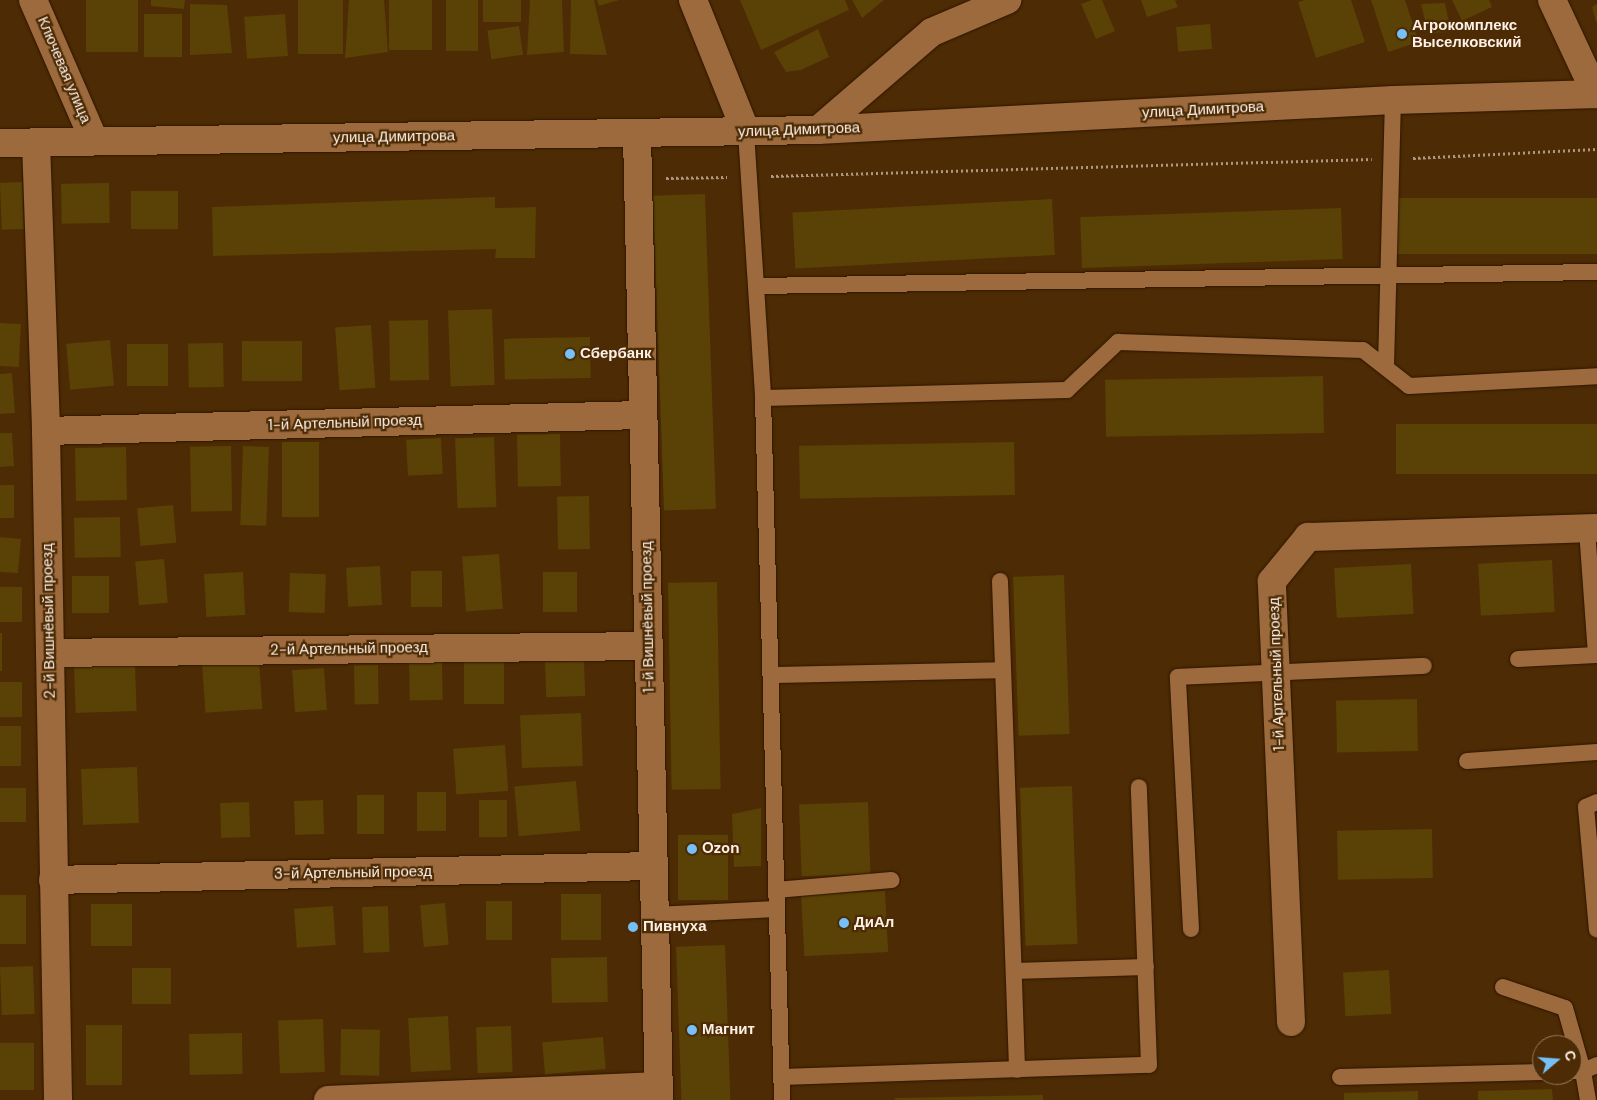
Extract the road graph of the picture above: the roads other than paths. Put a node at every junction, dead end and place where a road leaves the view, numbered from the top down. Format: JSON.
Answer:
{"nodes":[{"id":1,"x":33,"y":0,"type":"edge"},
{"id":2,"x":693,"y":0,"type":"edge"},
{"id":3,"x":1007,"y":0,"type":"edge"},
{"id":4,"x":1552,"y":0,"type":"edge"},
{"id":5,"x":1597,"y":94,"type":"edge"},
{"id":6,"x":1393,"y":100,"type":"junction"},
{"id":7,"x":818,"y":130,"type":"junction"},
{"id":8,"x":746,"y":132,"type":"junction"},
{"id":9,"x":637,"y":135,"type":"junction"},
{"id":10,"x":94,"y":140,"type":"junction"},
{"id":11,"x":36,"y":142,"type":"junction"},
{"id":12,"x":0,"y":143,"type":"edge"},
{"id":13,"x":1597,"y":272,"type":"edge"},
{"id":14,"x":1387,"y":275,"type":"junction"},
{"id":15,"x":758,"y":286,"type":"junction"},
{"id":16,"x":1386,"y":366,"type":"junction"},
{"id":17,"x":1597,"y":376,"type":"edge"},
{"id":18,"x":763,"y":398,"type":"junction"},
{"id":19,"x":643,"y":415,"type":"junction"},
{"id":20,"x":46,"y":431,"type":"junction"},
{"id":21,"x":1592,"y":528,"type":"edge"},
{"id":22,"x":1000,"y":581,"type":"dead end"},
{"id":23,"x":648,"y":646,"type":"junction"},
{"id":24,"x":50,"y":653,"type":"junction"},
{"id":25,"x":1597,"y":656,"type":"edge"},
{"id":26,"x":1518,"y":659,"type":"dead end"},
{"id":27,"x":1424,"y":666,"type":"dead end"},
{"id":28,"x":1003,"y":670,"type":"junction"},
{"id":29,"x":1276,"y":673,"type":"junction"},
{"id":30,"x":771,"y":675,"type":"junction"},
{"id":31,"x":1597,"y":752,"type":"edge"},
{"id":32,"x":1467,"y":761,"type":"dead end"},
{"id":33,"x":1139,"y":787,"type":"dead end"},
{"id":34,"x":1597,"y":802,"type":"edge"},
{"id":35,"x":653,"y":866,"type":"junction"},
{"id":36,"x":53,"y":880,"type":"junction"},
{"id":37,"x":892,"y":880,"type":"dead end"},
{"id":38,"x":776,"y":890,"type":"junction"},
{"id":39,"x":776,"y":910,"type":"junction"},
{"id":40,"x":655,"y":915,"type":"junction"},
{"id":41,"x":1191,"y":930,"type":"dead end"},
{"id":42,"x":1597,"y":930,"type":"edge"},
{"id":43,"x":1146,"y":967,"type":"junction"},
{"id":44,"x":1014,"y":971,"type":"junction"},
{"id":45,"x":1502,"y":987,"type":"dead end"},
{"id":46,"x":1291,"y":1022,"type":"dead end"},
{"id":47,"x":1584,"y":1069,"type":"edge"},
{"id":48,"x":1017,"y":1070,"type":"junction"},
{"id":49,"x":1532,"y":1072,"type":"edge"},
{"id":50,"x":781,"y":1077,"type":"junction"},
{"id":51,"x":1340,"y":1077,"type":"dead end"},
{"id":52,"x":658,"y":1093,"type":"edge"},
{"id":53,"x":58,"y":1100,"type":"edge"},
{"id":54,"x":328,"y":1100,"type":"edge"},
{"id":55,"x":782,"y":1100,"type":"edge"},
{"id":56,"x":1588,"y":1100,"type":"edge"}],
"edges":[{"from":1,"to":10,"type":"street","name":"Ключевая улица"},
{"from":2,"to":8,"type":"street"},
{"from":3,"to":7,"type":"street"},
{"from":4,"to":5,"type":"street"},
{"from":5,"to":6,"type":"street","name":"улица Димитрова"},
{"from":6,"to":7,"type":"street","name":"улица Димитрова"},
{"from":6,"to":14,"type":"lane"},
{"from":7,"to":8,"type":"street","name":"улица Димитрова"},
{"from":8,"to":9,"type":"street","name":"улица Димитрова"},
{"from":8,"to":15,"type":"lane"},
{"from":9,"to":10,"type":"street","name":"улица Димитрова"},
{"from":9,"to":19,"type":"street","name":"1-й Вишнёвый проезд"},
{"from":10,"to":11,"type":"street","name":"улица Димитрова"},
{"from":11,"to":12,"type":"street","name":"улица Димитрова"},
{"from":11,"to":20,"type":"street","name":"2-й Вишнёвый проезд"},
{"from":13,"to":14,"type":"lane"},
{"from":14,"to":15,"type":"lane"},
{"from":14,"to":16,"type":"lane"},
{"from":15,"to":18,"type":"lane"},
{"from":16,"to":17,"type":"lane"},
{"from":16,"to":18,"type":"lane"},
{"from":18,"to":30,"type":"lane"},
{"from":19,"to":20,"type":"street","name":"1-й Артельный проезд"},
{"from":19,"to":23,"type":"street","name":"1-й Вишнёвый проезд"},
{"from":20,"to":24,"type":"street","name":"2-й Вишнёвый проезд"},
{"from":21,"to":25,"type":"lane"},
{"from":21,"to":29,"type":"street","name":"1-й Артельный проезд"},
{"from":22,"to":28,"type":"lane"},
{"from":23,"to":24,"type":"street","name":"2-й Артельный проезд"},
{"from":23,"to":35,"type":"street","name":"1-й Вишнёвый проезд"},
{"from":24,"to":36,"type":"street","name":"2-й Вишнёвый проезд"},
{"from":25,"to":26,"type":"lane"},
{"from":27,"to":29,"type":"lane"},
{"from":28,"to":30,"type":"lane"},
{"from":28,"to":44,"type":"lane"},
{"from":29,"to":41,"type":"lane"},
{"from":29,"to":46,"type":"street","name":"1-й Артельный проезд"},
{"from":30,"to":38,"type":"lane"},
{"from":31,"to":32,"type":"lane"},
{"from":33,"to":43,"type":"lane"},
{"from":34,"to":42,"type":"lane"},
{"from":35,"to":36,"type":"street","name":"3-й Артельный проезд"},
{"from":35,"to":40,"type":"street","name":"1-й Вишнёвый проезд"},
{"from":36,"to":53,"type":"street","name":"2-й Вишнёвый проезд"},
{"from":37,"to":38,"type":"lane"},
{"from":38,"to":39,"type":"lane"},
{"from":39,"to":40,"type":"lane"},
{"from":39,"to":50,"type":"lane"},
{"from":40,"to":52,"type":"street","name":"1-й Вишнёвый проезд"},
{"from":43,"to":44,"type":"lane"},
{"from":43,"to":48,"type":"lane"},
{"from":44,"to":48,"type":"lane"},
{"from":45,"to":47,"type":"lane"},
{"from":47,"to":56,"type":"lane"},
{"from":48,"to":50,"type":"lane"},
{"from":49,"to":51,"type":"lane"},
{"from":50,"to":55,"type":"lane"},
{"from":52,"to":54,"type":"street"}]}
